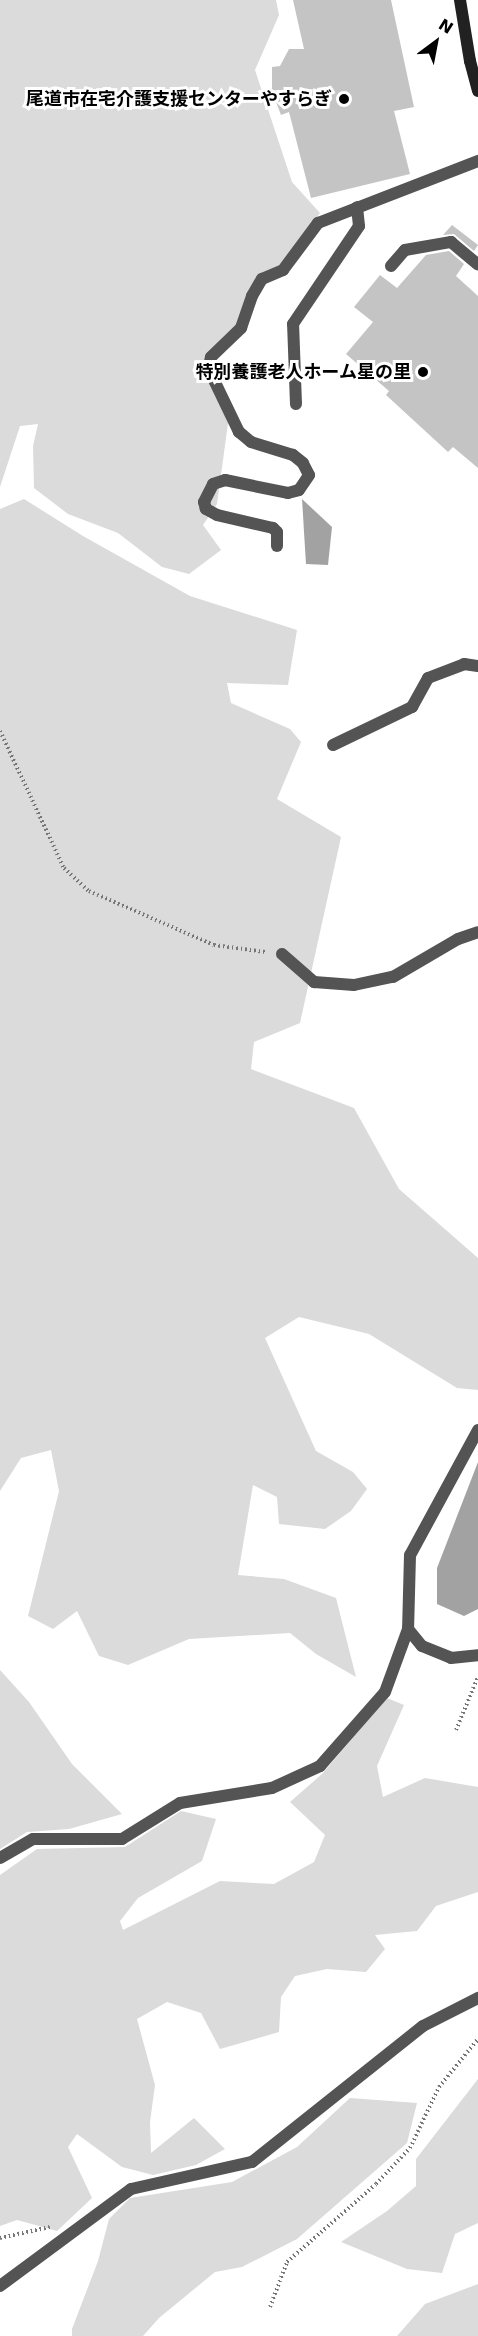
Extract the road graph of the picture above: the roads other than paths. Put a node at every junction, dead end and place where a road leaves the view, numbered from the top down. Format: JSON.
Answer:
{"nodes":[{"id":1,"x":460,"y":0,"type":"edge"},
{"id":2,"x":478,"y":91,"type":"edge"},
{"id":3,"x":478,"y":161,"type":"edge"},
{"id":4,"x":357,"y":207,"type":"junction"},
{"id":5,"x":478,"y":265,"type":"edge"},
{"id":6,"x":391,"y":266,"type":"dead end"},
{"id":7,"x":296,"y":404,"type":"dead end"},
{"id":8,"x":277,"y":546,"type":"dead end"},
{"id":9,"x":478,"y":666,"type":"edge"},
{"id":10,"x":333,"y":745,"type":"dead end"},
{"id":11,"x":478,"y":932,"type":"edge"},
{"id":12,"x":282,"y":954,"type":"road end"},
{"id":13,"x":478,"y":1430,"type":"edge"},
{"id":14,"x":408,"y":1629,"type":"junction"},
{"id":15,"x":478,"y":1655,"type":"edge"},
{"id":16,"x":0,"y":1858,"type":"edge"},
{"id":17,"x":478,"y":1998,"type":"edge"},
{"id":18,"x":0,"y":2286,"type":"edge"}],
"edges":[{"from":1,"to":2,"type":"street"},
{"from":3,"to":4,"type":"street"},
{"from":4,"to":7,"type":"street"},
{"from":4,"to":8,"type":"street"},
{"from":5,"to":6,"type":"street"},
{"from":9,"to":10,"type":"street"},
{"from":11,"to":12,"type":"street"},
{"from":13,"to":14,"type":"street"},
{"from":14,"to":15,"type":"street"},
{"from":14,"to":16,"type":"street"},
{"from":17,"to":18,"type":"street"}]}
